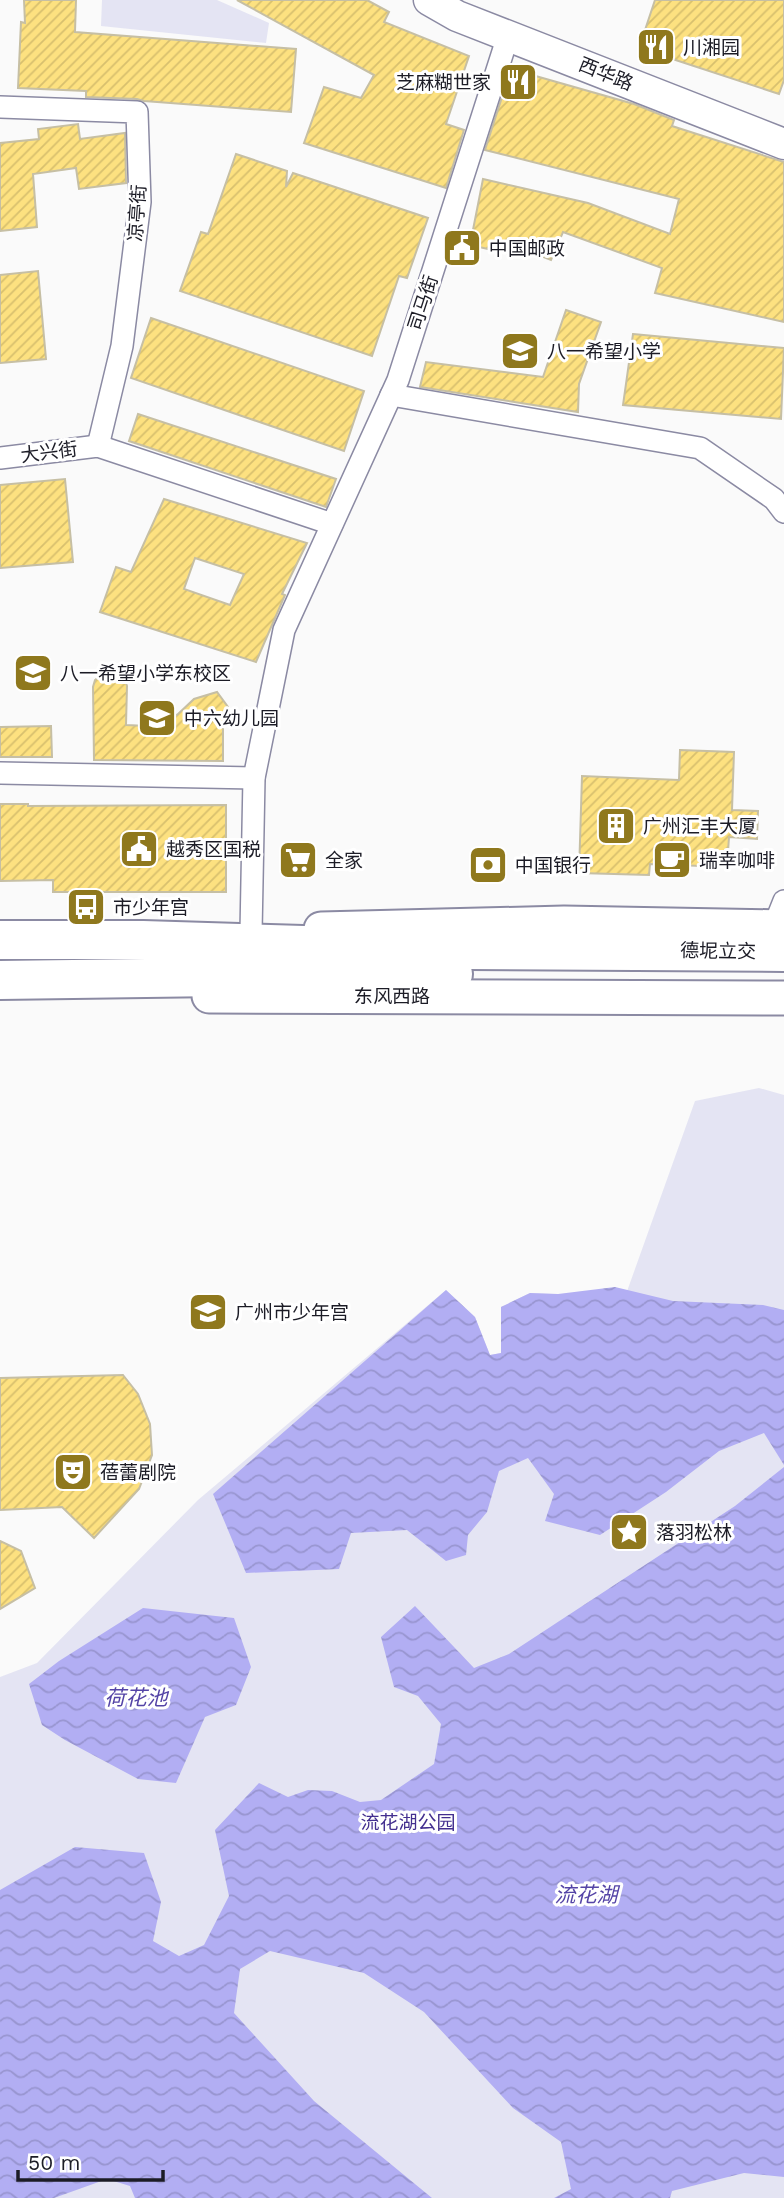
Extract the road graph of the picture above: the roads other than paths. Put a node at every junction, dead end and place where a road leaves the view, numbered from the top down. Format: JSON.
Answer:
{"nodes":[{"id":1,"x":429,"y":0,"type":"edge"},
{"id":2,"x":508,"y":36,"type":"junction"},
{"id":3,"x":0,"y":107,"type":"edge"},
{"id":4,"x":784,"y":145,"type":"edge"},
{"id":5,"x":391,"y":395,"type":"junction"},
{"id":6,"x":98,"y":446,"type":"junction"},
{"id":7,"x":0,"y":458,"type":"edge"},
{"id":8,"x":784,"y":512,"type":"edge"},
{"id":9,"x":332,"y":524,"type":"junction"},
{"id":10,"x":0,"y":773,"type":"edge"},
{"id":11,"x":254,"y":778,"type":"junction"},
{"id":12,"x":782,"y":926,"type":"edge"},
{"id":13,"x":251,"y":932,"type":"junction"},
{"id":14,"x":0,"y":940,"type":"edge"},
{"id":15,"x":143,"y":940,"type":"junction"},
{"id":16,"x":652,"y":960,"type":"junction"},
{"id":17,"x":784,"y":974,"type":"edge"},
{"id":18,"x":0,"y":980,"type":"edge"},
{"id":19,"x":0,"y":996,"type":"edge"},
{"id":20,"x":784,"y":998,"type":"edge"}],
"edges":[{"from":1,"to":2,"type":"street","name":"西华路"},
{"from":2,"to":4,"type":"street","name":"西华路"},
{"from":2,"to":5,"type":"street","name":"司马街"},
{"from":3,"to":6,"type":"street","name":"凉亭街"},
{"from":5,"to":8,"type":"street"},
{"from":5,"to":9,"type":"street","name":"司马街"},
{"from":6,"to":7,"type":"street","name":"大兴街"},
{"from":6,"to":9,"type":"street"},
{"from":9,"to":11,"type":"street","name":"司马街"},
{"from":10,"to":11,"type":"street"},
{"from":11,"to":13,"type":"street","name":"司马街"},
{"from":12,"to":13,"type":"main road"},
{"from":12,"to":16,"type":"highway","name":"德坭立交"},
{"from":13,"to":15,"type":"main road"},
{"from":14,"to":15,"type":"highway"},
{"from":15,"to":16,"type":"highway"},
{"from":16,"to":17,"type":"highway","name":"德坭立交"},
{"from":16,"to":18,"type":"highway","name":"东风西路"},
{"from":19,"to":20,"type":"main road","name":"东风西路"}]}
